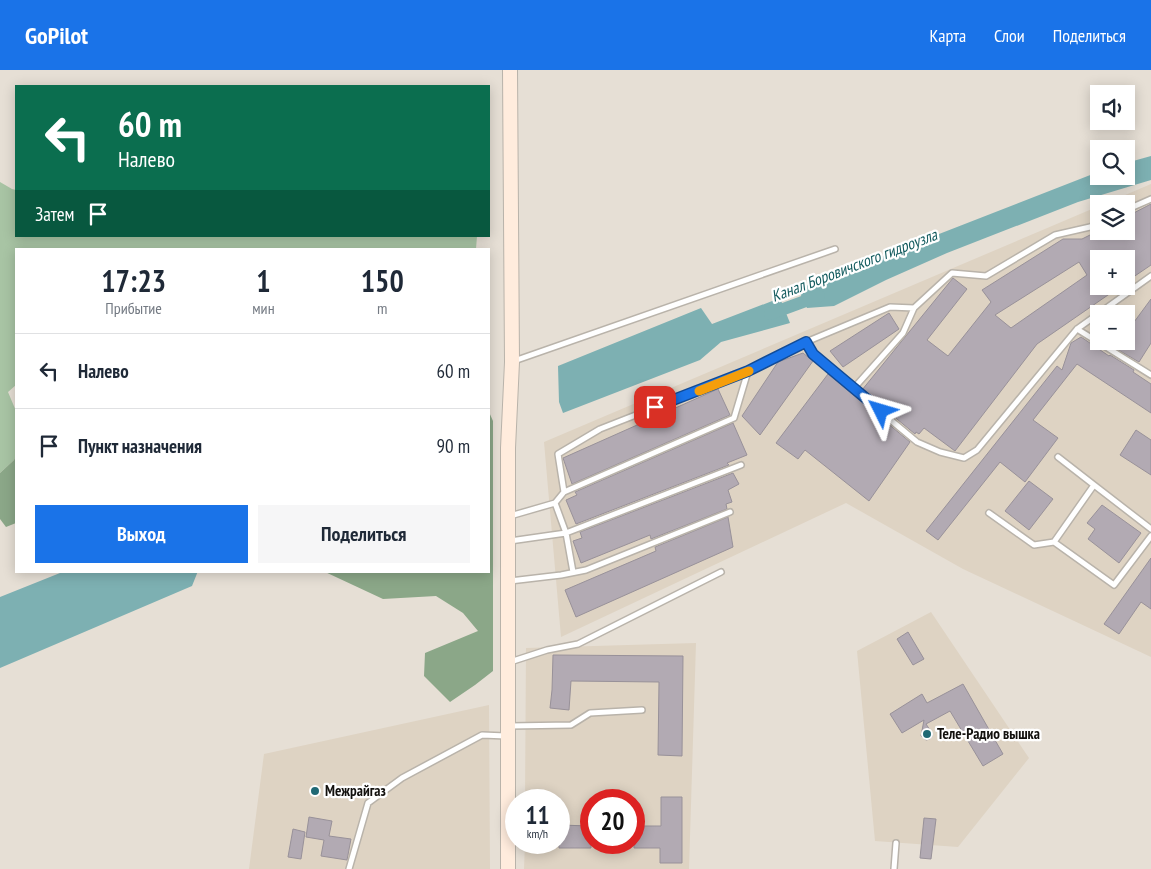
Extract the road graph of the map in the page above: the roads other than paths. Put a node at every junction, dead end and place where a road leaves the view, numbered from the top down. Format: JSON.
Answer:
{"nodes":[{"id":1,"x":510,"y":70,"type":"edge"},
{"id":2,"x":1151,"y":199,"type":"edge"},
{"id":3,"x":1135,"y":206,"type":"edge"},
{"id":4,"x":1090,"y":227,"type":"edge"},
{"id":5,"x":835,"y":250,"type":"dead end"},
{"id":6,"x":1151,"y":276,"type":"edge"},
{"id":7,"x":914,"y":308,"type":"junction"},
{"id":8,"x":1077,"y":329,"type":"junction"},
{"id":9,"x":806,"y":342,"type":"junction"},
{"id":10,"x":512,"y":362,"type":"junction"},
{"id":11,"x":748,"y":371,"type":"junction"},
{"id":12,"x":1151,"y":375,"type":"edge"},
{"id":13,"x":854,"y":388,"type":"junction"},
{"id":14,"x":1058,"y":458,"type":"dead end"},
{"id":15,"x":741,"y":465,"type":"dead end"},
{"id":16,"x":1094,"y":485,"type":"junction"},
{"id":17,"x":564,"y":492,"type":"junction"},
{"id":18,"x":555,"y":503,"type":"junction"},
{"id":19,"x":730,"y":512,"type":"dead end"},
{"id":20,"x":989,"y":513,"type":"dead end"},
{"id":21,"x":508,"y":517,"type":"junction"},
{"id":22,"x":1151,"y":529,"type":"edge"},
{"id":23,"x":566,"y":533,"type":"junction"},
{"id":24,"x":1151,"y":536,"type":"edge"},
{"id":25,"x":507,"y":541,"type":"junction"},
{"id":26,"x":1054,"y":542,"type":"junction"},
{"id":27,"x":573,"y":572,"type":"junction"},
{"id":28,"x":721,"y":572,"type":"dead end"},
{"id":29,"x":507,"y":581,"type":"junction"},
{"id":30,"x":507,"y":663,"type":"junction"},
{"id":31,"x":642,"y":710,"type":"dead end"},
{"id":32,"x":507,"y":731,"type":"junction"},
{"id":33,"x":896,"y":843,"type":"dead end"},
{"id":34,"x":349,"y":869,"type":"edge"},
{"id":35,"x":508,"y":869,"type":"edge"},
{"id":36,"x":894,"y":869,"type":"edge"}],
"edges":[{"from":1,"to":10,"type":"main road"},
{"from":2,"to":3,"type":"lane"},
{"from":4,"to":7,"type":"lane"},
{"from":5,"to":10,"type":"lane"},
{"from":6,"to":8,"type":"lane"},
{"from":7,"to":9,"type":"lane"},
{"from":7,"to":13,"type":"lane"},
{"from":8,"to":12,"type":"lane"},
{"from":8,"to":13,"type":"lane"},
{"from":9,"to":11,"type":"lane"},
{"from":9,"to":13,"type":"lane"},
{"from":10,"to":21,"type":"main road"},
{"from":11,"to":17,"type":"lane"},
{"from":11,"to":17,"type":"lane"},
{"from":14,"to":16,"type":"lane"},
{"from":15,"to":23,"type":"lane"},
{"from":16,"to":22,"type":"lane"},
{"from":16,"to":26,"type":"lane"},
{"from":17,"to":18,"type":"lane"},
{"from":18,"to":21,"type":"lane"},
{"from":18,"to":23,"type":"lane"},
{"from":19,"to":27,"type":"lane"},
{"from":20,"to":26,"type":"lane"},
{"from":21,"to":25,"type":"main road"},
{"from":23,"to":25,"type":"lane"},
{"from":23,"to":27,"type":"lane"},
{"from":24,"to":26,"type":"lane"},
{"from":25,"to":29,"type":"main road"},
{"from":27,"to":29,"type":"lane"},
{"from":28,"to":30,"type":"lane"},
{"from":29,"to":30,"type":"main road"},
{"from":30,"to":32,"type":"main road"},
{"from":31,"to":32,"type":"lane"},
{"from":32,"to":34,"type":"lane"},
{"from":32,"to":35,"type":"main road"},
{"from":33,"to":36,"type":"lane"}]}
